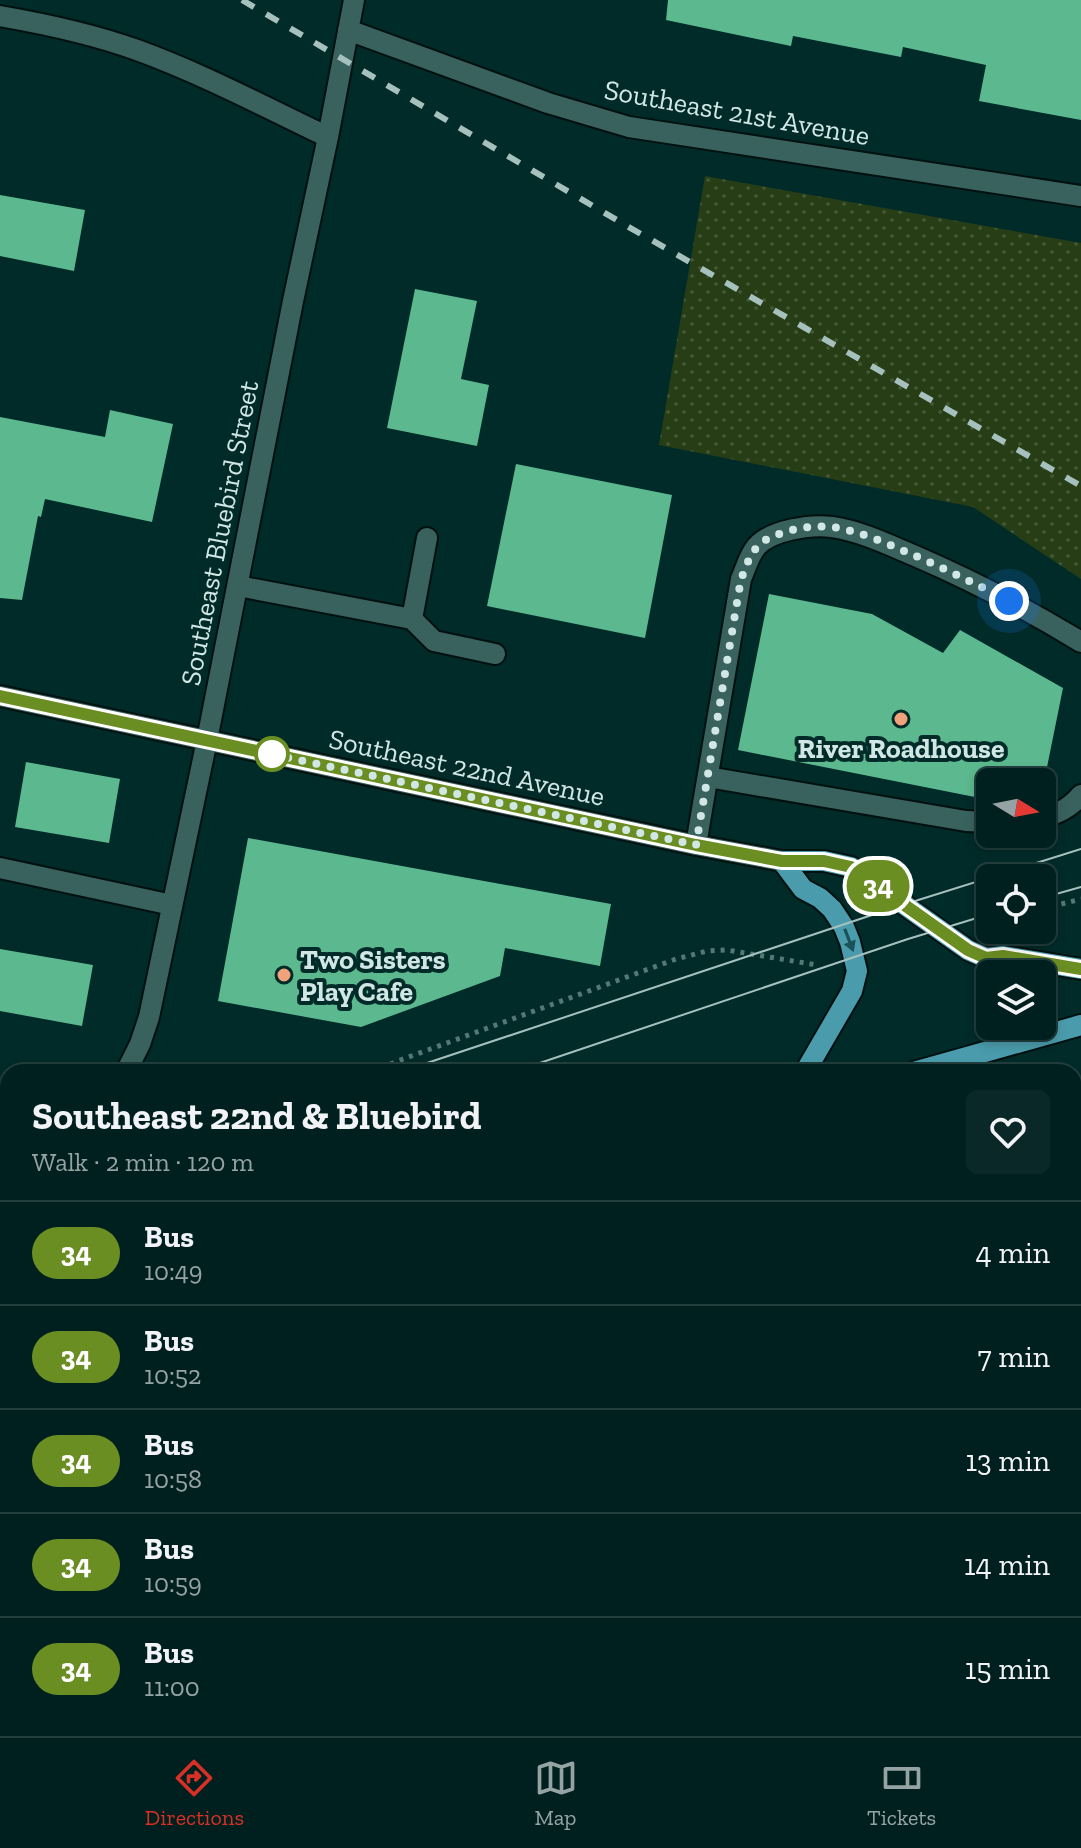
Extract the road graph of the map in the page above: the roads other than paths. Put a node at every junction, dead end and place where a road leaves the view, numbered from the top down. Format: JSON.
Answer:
{"nodes":[{"id":1,"x":354,"y":0,"type":"edge"},
{"id":2,"x":0,"y":16,"type":"edge"},
{"id":3,"x":348,"y":30,"type":"junction"},
{"id":4,"x":328,"y":137,"type":"junction"},
{"id":5,"x":1081,"y":196,"type":"edge"},
{"id":6,"x":427,"y":538,"type":"dead end"},
{"id":7,"x":238,"y":586,"type":"junction"},
{"id":8,"x":412,"y":619,"type":"junction"},
{"id":9,"x":1081,"y":642,"type":"edge"},
{"id":10,"x":495,"y":654,"type":"dead end"},
{"id":11,"x":0,"y":696,"type":"edge"},
{"id":12,"x":207,"y":740,"type":"junction"},
{"id":13,"x":708,"y":777,"type":"junction"},
{"id":14,"x":1081,"y":795,"type":"edge"},
{"id":15,"x":1056,"y":814,"type":"edge"},
{"id":16,"x":976,"y":821,"type":"edge"},
{"id":17,"x":696,"y":845,"type":"junction"},
{"id":18,"x":782,"y":861,"type":"junction"},
{"id":19,"x":0,"y":868,"type":"edge"},
{"id":20,"x":172,"y":905,"type":"junction"},
{"id":21,"x":1081,"y":969,"type":"edge"},
{"id":22,"x":1081,"y":1025,"type":"edge"},
{"id":23,"x":130,"y":1064,"type":"edge"},
{"id":24,"x":810,"y":1064,"type":"edge"},
{"id":25,"x":942,"y":1064,"type":"edge"}],
"edges":[{"from":1,"to":3,"type":"street","name":"Southeast Bluebird Street"},
{"from":2,"to":4,"type":"street"},
{"from":3,"to":4,"type":"street","name":"Southeast Bluebird Street"},
{"from":3,"to":5,"type":"street","name":"Southeast 21st Avenue"},
{"from":4,"to":7,"type":"street","name":"Southeast Bluebird Street"},
{"from":6,"to":8,"type":"street"},
{"from":7,"to":8,"type":"street"},
{"from":7,"to":12,"type":"street","name":"Southeast Bluebird Street"},
{"from":8,"to":10,"type":"street"},
{"from":9,"to":13,"type":"street"},
{"from":11,"to":12,"type":"street","name":"Southeast 22nd Avenue"},
{"from":12,"to":17,"type":"street","name":"Southeast 22nd Avenue"},
{"from":12,"to":20,"type":"street","name":"Southeast Bluebird Street"},
{"from":13,"to":16,"type":"street"},
{"from":13,"to":17,"type":"street"},
{"from":14,"to":15,"type":"street"},
{"from":17,"to":18,"type":"street","name":"Southeast 22nd Avenue"},
{"from":18,"to":21,"type":"main road"},
{"from":18,"to":24,"type":"main road","one_way":true},
{"from":19,"to":20,"type":"street"},
{"from":20,"to":23,"type":"street","name":"Southeast Bluebird Street"},
{"from":22,"to":25,"type":"main road"}]}
